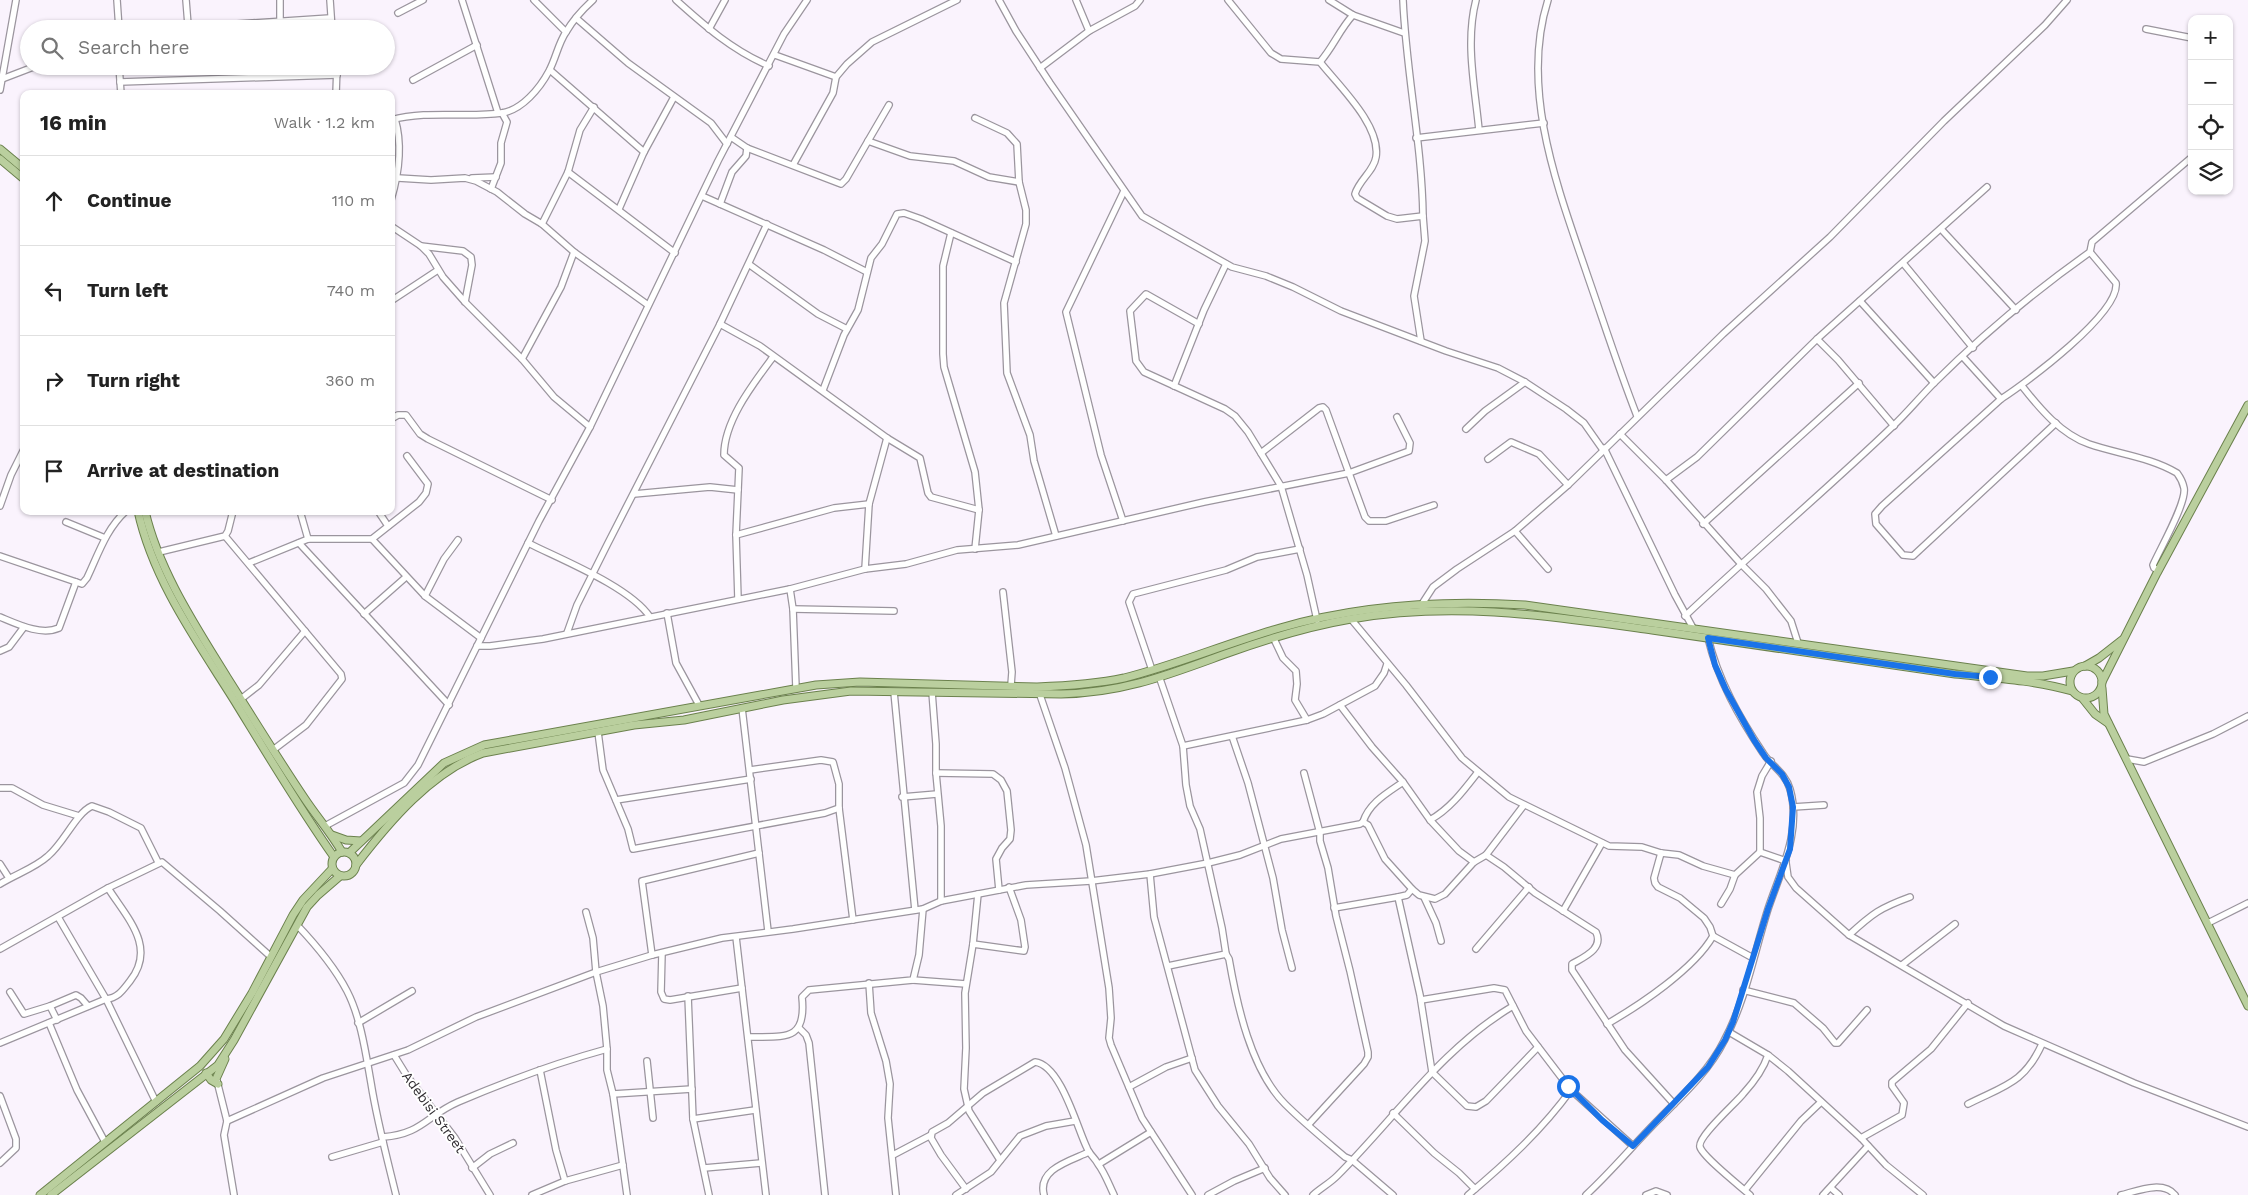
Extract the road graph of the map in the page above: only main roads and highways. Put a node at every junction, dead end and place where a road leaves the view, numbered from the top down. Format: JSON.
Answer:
{"nodes":[{"id":1,"x":0,"y":149,"type":"edge"},
{"id":2,"x":0,"y":159,"type":"edge"},
{"id":3,"x":20,"y":166,"type":"edge"},
{"id":4,"x":20,"y":176,"type":"edge"},
{"id":5,"x":2248,"y":405,"type":"edge"},
{"id":6,"x":139,"y":515,"type":"edge"},
{"id":7,"x":146,"y":515,"type":"edge"},
{"id":8,"x":2122,"y":639,"type":"junction"},
{"id":9,"x":2085,"y":666,"type":"junction"},
{"id":10,"x":2073,"y":671,"type":"junction"},
{"id":11,"x":2102,"y":685,"type":"junction"},
{"id":12,"x":2072,"y":691,"type":"junction"},
{"id":13,"x":2083,"y":699,"type":"junction"},
{"id":14,"x":2110,"y":725,"type":"junction"},
{"id":15,"x":332,"y":835,"type":"junction"},
{"id":16,"x":361,"y":841,"type":"junction"},
{"id":17,"x":346,"y":852,"type":"junction"},
{"id":18,"x":334,"y":857,"type":"junction"},
{"id":19,"x":356,"y":865,"type":"junction"},
{"id":20,"x":332,"y":869,"type":"junction"},
{"id":21,"x":340,"y":876,"type":"junction"},
{"id":22,"x":284,"y":931,"type":"junction"},
{"id":23,"x":291,"y":934,"type":"junction"},
{"id":24,"x":2248,"y":1006,"type":"edge"},
{"id":25,"x":232,"y":1043,"type":"junction"},
{"id":26,"x":209,"y":1071,"type":"junction"},
{"id":27,"x":40,"y":1195,"type":"edge"},
{"id":28,"x":52,"y":1195,"type":"edge"}],
"edges":[{"from":1,"to":3,"type":"main road"},
{"from":2,"to":4,"type":"main road"},
{"from":5,"to":8,"type":"main road"},
{"from":6,"to":18,"type":"main road"},
{"from":7,"to":15,"type":"main road"},
{"from":8,"to":9,"type":"main road"},
{"from":8,"to":11,"type":"main road"},
{"from":9,"to":10,"type":"main road"},
{"from":9,"to":11,"type":"main road"},
{"from":10,"to":12,"type":"main road"},
{"from":10,"to":16,"type":"main road"},
{"from":11,"to":13,"type":"main road"},
{"from":11,"to":14,"type":"main road"},
{"from":12,"to":13,"type":"main road"},
{"from":12,"to":19,"type":"main road"},
{"from":13,"to":14,"type":"main road"},
{"from":14,"to":24,"type":"main road"},
{"from":15,"to":16,"type":"main road"},
{"from":15,"to":17,"type":"main road"},
{"from":16,"to":17,"type":"main road"},
{"from":17,"to":18,"type":"main road"},
{"from":17,"to":19,"type":"main road"},
{"from":18,"to":20,"type":"main road"},
{"from":19,"to":21,"type":"main road"},
{"from":20,"to":21,"type":"main road"},
{"from":20,"to":22,"type":"main road"},
{"from":21,"to":23,"type":"main road"},
{"from":22,"to":23,"type":"main road"},
{"from":22,"to":27,"type":"main road"},
{"from":23,"to":25,"type":"main road"},
{"from":25,"to":26,"type":"main road"},
{"from":25,"to":26,"type":"main road"},
{"from":26,"to":28,"type":"main road"}]}
